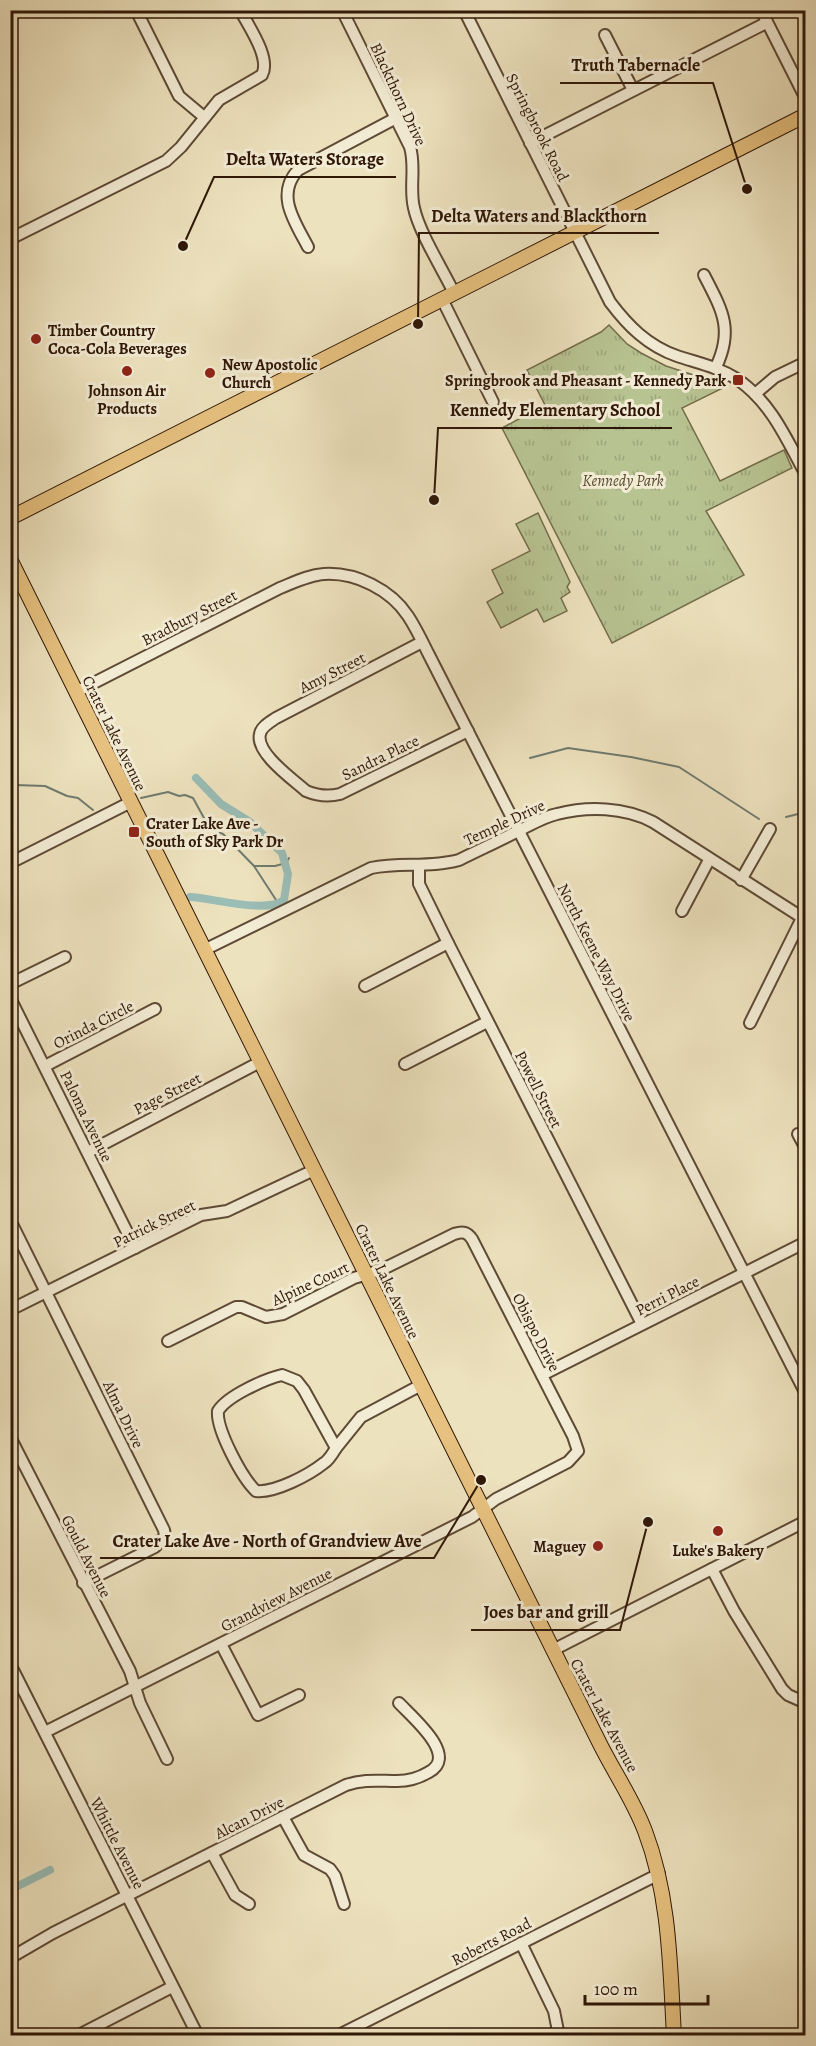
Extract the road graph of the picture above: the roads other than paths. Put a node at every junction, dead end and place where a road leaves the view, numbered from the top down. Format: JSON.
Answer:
{"nodes":[{"id":1,"x":136,"y":10,"type":"edge"},
{"id":2,"x":240,"y":10,"type":"edge"},
{"id":3,"x":342,"y":10,"type":"edge"},
{"id":4,"x":464,"y":10,"type":"edge"},
{"id":5,"x":761,"y":10,"type":"edge"},
{"id":6,"x":766,"y":23,"type":"junction"},
{"id":7,"x":605,"y":35,"type":"dead end"},
{"id":8,"x":633,"y":90,"type":"junction"},
{"id":9,"x":806,"y":99,"type":"edge"},
{"id":10,"x":806,"y":115,"type":"edge"},
{"id":11,"x":204,"y":117,"type":"junction"},
{"id":12,"x":396,"y":118,"type":"junction"},
{"id":13,"x":530,"y":143,"type":"junction"},
{"id":14,"x":574,"y":232,"type":"junction"},
{"id":15,"x":10,"y":239,"type":"edge"},
{"id":16,"x":308,"y":247,"type":"dead end"},
{"id":17,"x":704,"y":275,"type":"dead end"},
{"id":18,"x":448,"y":296,"type":"junction"},
{"id":19,"x":806,"y":362,"type":"edge"},
{"id":20,"x":716,"y":367,"type":"junction"},
{"id":21,"x":755,"y":394,"type":"junction"},
{"id":22,"x":493,"y":402,"type":"dead end"},
{"id":23,"x":806,"y":475,"type":"edge"},
{"id":24,"x":10,"y":518,"type":"edge"},
{"id":25,"x":10,"y":559,"type":"edge"},
{"id":26,"x":318,"y":575,"type":"joint"},
{"id":27,"x":422,"y":642,"type":"junction"},
{"id":28,"x":76,"y":692,"type":"junction"},
{"id":29,"x":468,"y":731,"type":"junction"},
{"id":30,"x":260,"y":734,"type":"joint"},
{"id":31,"x":131,"y":802,"type":"junction"},
{"id":32,"x":770,"y":829,"type":"dead end"},
{"id":33,"x":518,"y":831,"type":"junction"},
{"id":34,"x":709,"y":860,"type":"junction"},
{"id":35,"x":10,"y":863,"type":"edge"},
{"id":36,"x":419,"y":865,"type":"junction"},
{"id":37,"x":741,"y":880,"type":"junction"},
{"id":38,"x":682,"y":911,"type":"dead end"},
{"id":39,"x":804,"y":919,"type":"edge"},
{"id":40,"x":448,"y":943,"type":"junction"},
{"id":41,"x":204,"y":950,"type":"junction"},
{"id":42,"x":65,"y":957,"type":"dead end"},
{"id":43,"x":10,"y":984,"type":"edge"},
{"id":44,"x":364,"y":986,"type":"dead end"},
{"id":45,"x":10,"y":998,"type":"edge"},
{"id":46,"x":155,"y":1009,"type":"dead end"},
{"id":47,"x":487,"y":1022,"type":"junction"},
{"id":48,"x":750,"y":1023,"type":"dead end"},
{"id":49,"x":260,"y":1062,"type":"junction"},
{"id":50,"x":405,"y":1064,"type":"dead end"},
{"id":51,"x":45,"y":1066,"type":"junction"},
{"id":52,"x":798,"y":1134,"type":"dead end"},
{"id":53,"x":806,"y":1149,"type":"edge"},
{"id":54,"x":88,"y":1152,"type":"junction"},
{"id":55,"x":314,"y":1170,"type":"junction"},
{"id":56,"x":11,"y":1222,"type":"edge"},
{"id":57,"x":463,"y":1232,"type":"joint"},
{"id":58,"x":806,"y":1242,"type":"edge"},
{"id":59,"x":135,"y":1248,"type":"junction"},
{"id":60,"x":743,"y":1273,"type":"junction"},
{"id":61,"x":366,"y":1274,"type":"junction"},
{"id":62,"x":47,"y":1292,"type":"junction"},
{"id":63,"x":10,"y":1310,"type":"edge"},
{"id":64,"x":642,"y":1324,"type":"junction"},
{"id":65,"x":168,"y":1341,"type":"dead end"},
{"id":66,"x":542,"y":1375,"type":"junction"},
{"id":67,"x":421,"y":1385,"type":"junction"},
{"id":68,"x":806,"y":1394,"type":"edge"},
{"id":69,"x":10,"y":1437,"type":"edge"},
{"id":70,"x":336,"y":1448,"type":"junction"},
{"id":71,"x":578,"y":1451,"type":"joint"},
{"id":72,"x":482,"y":1509,"type":"junction"},
{"id":73,"x":806,"y":1521,"type":"edge"},
{"id":74,"x":712,"y":1569,"type":"junction"},
{"id":75,"x":83,"y":1583,"type":"junction"},
{"id":76,"x":221,"y":1644,"type":"junction"},
{"id":77,"x":553,"y":1650,"type":"junction"},
{"id":78,"x":10,"y":1664,"type":"edge"},
{"id":79,"x":135,"y":1688,"type":"junction"},
{"id":80,"x":299,"y":1695,"type":"dead end"},
{"id":81,"x":399,"y":1703,"type":"dead end"},
{"id":82,"x":806,"y":1703,"type":"edge"},
{"id":83,"x":45,"y":1732,"type":"junction"},
{"id":84,"x":167,"y":1759,"type":"dead end"},
{"id":85,"x":283,"y":1817,"type":"junction"},
{"id":86,"x":212,"y":1853,"type":"junction"},
{"id":87,"x":658,"y":1874,"type":"junction"},
{"id":88,"x":127,"y":1894,"type":"junction"},
{"id":89,"x":249,"y":1904,"type":"dead end"},
{"id":90,"x":344,"y":1904,"type":"dead end"},
{"id":91,"x":521,"y":1943,"type":"junction"},
{"id":92,"x":10,"y":1958,"type":"edge"},
{"id":93,"x":172,"y":1987,"type":"junction"},
{"id":94,"x":77,"y":2036,"type":"edge"},
{"id":95,"x":198,"y":2036,"type":"edge"},
{"id":96,"x":338,"y":2036,"type":"edge"},
{"id":97,"x":559,"y":2036,"type":"edge"},
{"id":98,"x":674,"y":2036,"type":"edge"}],
"edges":[{"from":1,"to":11,"type":"street"},
{"from":2,"to":11,"type":"street"},
{"from":3,"to":12,"type":"street","name":"Blackthorn Drive"},
{"from":4,"to":13,"type":"street","name":"Springbrook Road"},
{"from":5,"to":6,"type":"street"},
{"from":6,"to":8,"type":"street"},
{"from":6,"to":9,"type":"street"},
{"from":7,"to":8,"type":"street"},
{"from":8,"to":13,"type":"street"},
{"from":10,"to":14,"type":"main road"},
{"from":11,"to":15,"type":"street"},
{"from":12,"to":16,"type":"street"},
{"from":12,"to":18,"type":"street","name":"Blackthorn Drive"},
{"from":13,"to":14,"type":"street","name":"Springbrook Road"},
{"from":14,"to":18,"type":"main road"},
{"from":14,"to":20,"type":"street","name":"Springbrook Road"},
{"from":17,"to":20,"type":"street"},
{"from":18,"to":22,"type":"street","name":"Blackthorn Drive"},
{"from":18,"to":24,"type":"main road"},
{"from":19,"to":21,"type":"street"},
{"from":20,"to":21,"type":"street","name":"Springbrook Road"},
{"from":21,"to":23,"type":"street","name":"Springbrook Road"},
{"from":25,"to":28,"type":"main road","name":"Crater Lake Avenue"},
{"from":26,"to":27,"type":"street","name":"North Keene Way Drive"},
{"from":26,"to":28,"type":"street","name":"Bradbury Street"},
{"from":27,"to":29,"type":"street","name":"North Keene Way Drive"},
{"from":27,"to":30,"type":"street","name":"Amy Street"},
{"from":28,"to":31,"type":"main road","name":"Crater Lake Avenue"},
{"from":29,"to":30,"type":"street","name":"Sandra Place"},
{"from":29,"to":33,"type":"street","name":"North Keene Way Drive"},
{"from":31,"to":35,"type":"street"},
{"from":31,"to":41,"type":"main road","name":"Crater Lake Avenue"},
{"from":32,"to":37,"type":"street"},
{"from":33,"to":34,"type":"street","name":"Temple Drive"},
{"from":33,"to":36,"type":"street","name":"Temple Drive"},
{"from":33,"to":60,"type":"street","name":"North Keene Way Drive"},
{"from":34,"to":37,"type":"street","name":"Temple Drive"},
{"from":34,"to":38,"type":"street"},
{"from":36,"to":40,"type":"street","name":"Powell Street"},
{"from":36,"to":41,"type":"street","name":"Temple Drive"},
{"from":37,"to":39,"type":"street","name":"Temple Drive"},
{"from":39,"to":48,"type":"street"},
{"from":40,"to":44,"type":"street"},
{"from":40,"to":47,"type":"street","name":"Powell Street"},
{"from":41,"to":49,"type":"main road","name":"Crater Lake Avenue"},
{"from":42,"to":43,"type":"street"},
{"from":45,"to":51,"type":"street","name":"Paloma Avenue"},
{"from":46,"to":51,"type":"street","name":"Orinda Circle"},
{"from":47,"to":50,"type":"street"},
{"from":47,"to":64,"type":"street","name":"Powell Street"},
{"from":49,"to":54,"type":"street","name":"Page Street"},
{"from":49,"to":55,"type":"main road","name":"Crater Lake Avenue"},
{"from":51,"to":54,"type":"street","name":"Paloma Avenue"},
{"from":52,"to":53,"type":"street"},
{"from":54,"to":59,"type":"street","name":"Paloma Avenue"},
{"from":55,"to":59,"type":"street","name":"Patrick Street"},
{"from":55,"to":61,"type":"main road","name":"Crater Lake Avenue"},
{"from":56,"to":62,"type":"street","name":"Alma Drive"},
{"from":57,"to":61,"type":"street","name":"Alpine Court"},
{"from":57,"to":66,"type":"street","name":"Obispo Drive"},
{"from":58,"to":60,"type":"street","name":"Perri Place"},
{"from":59,"to":62,"type":"street","name":"Patrick Street"},
{"from":60,"to":64,"type":"street","name":"Perri Place"},
{"from":60,"to":68,"type":"street","name":"North Keene Way Drive"},
{"from":61,"to":65,"type":"street","name":"Alpine Court"},
{"from":61,"to":67,"type":"main road","name":"Crater Lake Avenue"},
{"from":62,"to":63,"type":"street","name":"Patrick Street"},
{"from":62,"to":75,"type":"street","name":"Alma Drive"},
{"from":64,"to":66,"type":"street","name":"Perri Place"},
{"from":66,"to":71,"type":"street","name":"Obispo Drive"},
{"from":67,"to":70,"type":"street"},
{"from":67,"to":72,"type":"main road","name":"Crater Lake Avenue"},
{"from":69,"to":75,"type":"street","name":"Gould Avenue"},
{"from":70,"to":70,"type":"street"},
{"from":71,"to":72,"type":"street","name":"Grandview Avenue"},
{"from":72,"to":76,"type":"street","name":"Grandview Avenue"},
{"from":72,"to":77,"type":"main road","name":"Crater Lake Avenue"},
{"from":73,"to":74,"type":"street"},
{"from":74,"to":77,"type":"street"},
{"from":74,"to":82,"type":"street"},
{"from":75,"to":79,"type":"street","name":"Gould Avenue"},
{"from":76,"to":79,"type":"street","name":"Grandview Avenue"},
{"from":76,"to":80,"type":"street"},
{"from":77,"to":87,"type":"main road","name":"Crater Lake Avenue"},
{"from":78,"to":83,"type":"street","name":"Whittle Avenue"},
{"from":79,"to":83,"type":"street","name":"Grandview Avenue"},
{"from":79,"to":84,"type":"street","name":"Gould Avenue"},
{"from":81,"to":85,"type":"street","name":"Alcan Drive"},
{"from":83,"to":88,"type":"street","name":"Whittle Avenue"},
{"from":85,"to":86,"type":"street","name":"Alcan Drive"},
{"from":85,"to":90,"type":"street"},
{"from":86,"to":88,"type":"street","name":"Alcan Drive"},
{"from":86,"to":89,"type":"street"},
{"from":87,"to":91,"type":"street","name":"Roberts Road"},
{"from":87,"to":98,"type":"main road","name":"Crater Lake Avenue"},
{"from":88,"to":92,"type":"street","name":"Alcan Drive"},
{"from":88,"to":93,"type":"street","name":"Whittle Avenue"},
{"from":91,"to":96,"type":"street","name":"Roberts Road"},
{"from":91,"to":97,"type":"street"},
{"from":93,"to":94,"type":"street"},
{"from":93,"to":95,"type":"street","name":"Whittle Avenue"}]}
